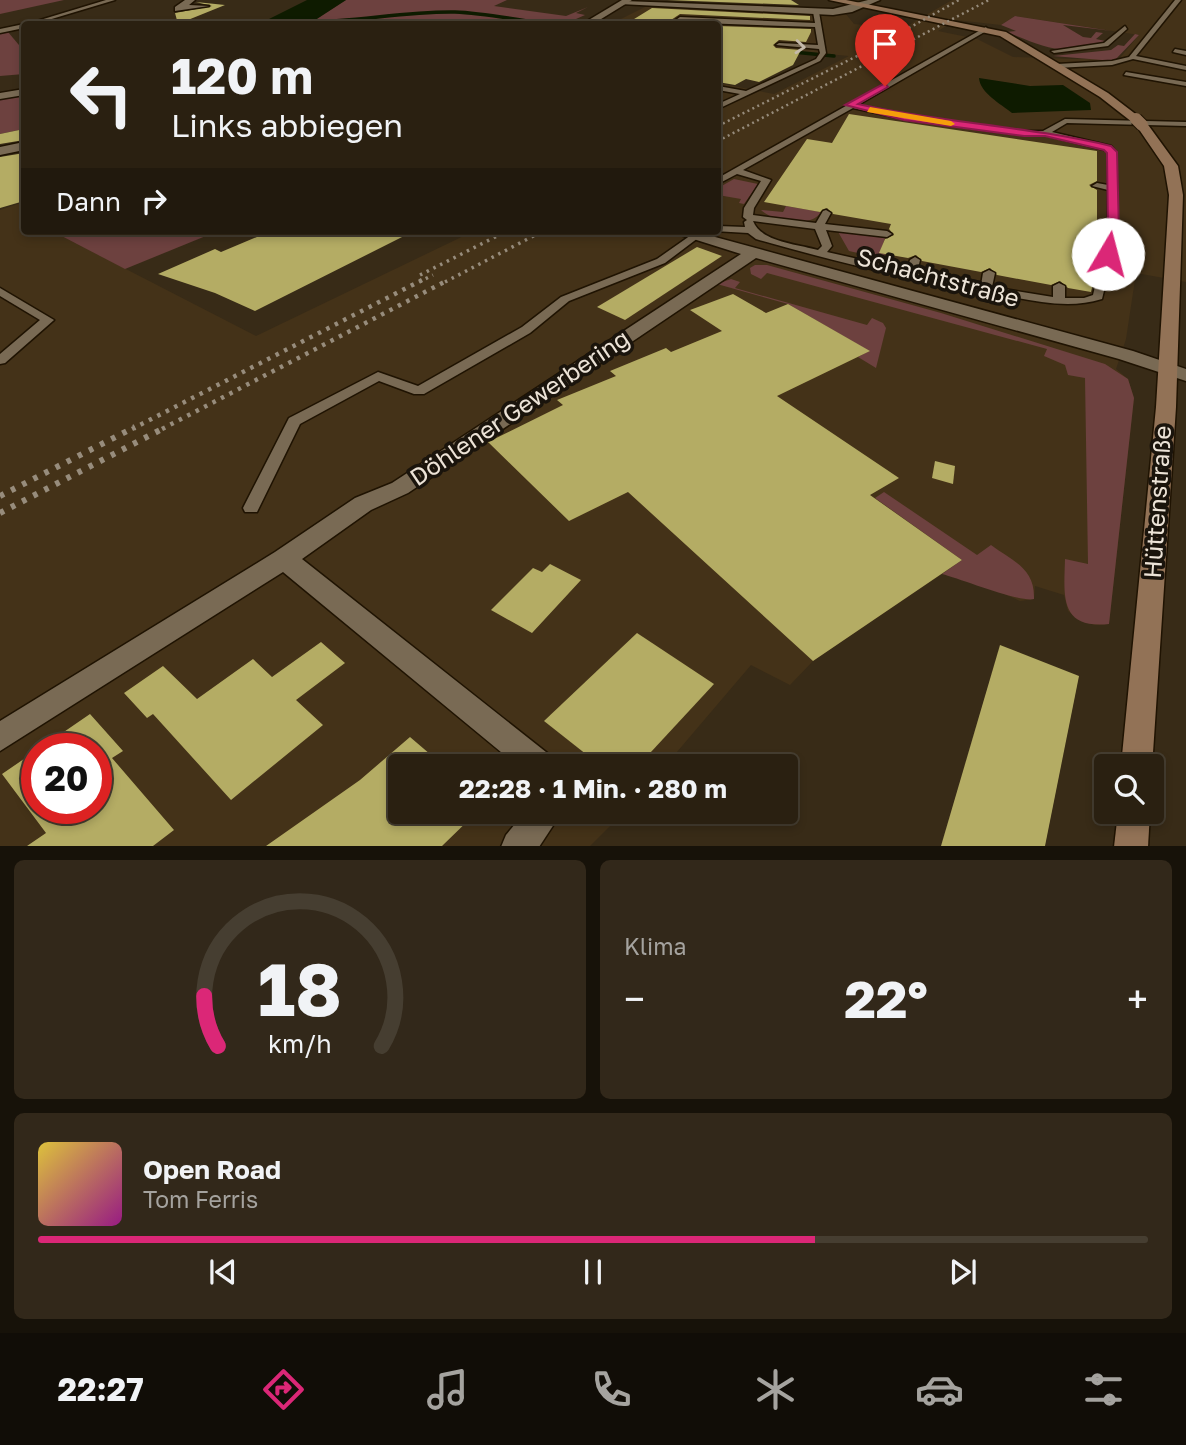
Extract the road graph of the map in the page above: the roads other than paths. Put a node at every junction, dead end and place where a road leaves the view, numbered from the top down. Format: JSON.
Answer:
{"nodes":[{"id":1,"x":112,"y":0,"type":"edge"},
{"id":2,"x":833,"y":0,"type":"edge"},
{"id":3,"x":876,"y":0,"type":"edge"},
{"id":4,"x":1178,"y":0,"type":"edge"},
{"id":5,"x":631,"y":2,"type":"edge"},
{"id":6,"x":186,"y":3,"type":"edge"},
{"id":7,"x":205,"y":6,"type":"dead end"},
{"id":8,"x":861,"y":6,"type":"junction"},
{"id":9,"x":166,"y":7,"type":"dead end"},
{"id":10,"x":816,"y":12,"type":"junction"},
{"id":11,"x":40,"y":21,"type":"edge"},
{"id":12,"x":593,"y":21,"type":"edge"},
{"id":13,"x":604,"y":21,"type":"edge"},
{"id":14,"x":677,"y":21,"type":"edge"},
{"id":15,"x":721,"y":25,"type":"edge"},
{"id":16,"x":818,"y":25,"type":"junction"},
{"id":17,"x":21,"y":27,"type":"edge"},
{"id":18,"x":986,"y":29,"type":"junction"},
{"id":19,"x":1125,"y":29,"type":"dead end"},
{"id":20,"x":0,"y":31,"type":"edge"},
{"id":21,"x":819,"y":34,"type":"junction"},
{"id":22,"x":779,"y":45,"type":"dead end"},
{"id":23,"x":1178,"y":50,"type":"edge"},
{"id":24,"x":1054,"y":51,"type":"dead end"},
{"id":25,"x":822,"y":52,"type":"junction"},
{"id":26,"x":1186,"y":53,"type":"edge"},
{"id":27,"x":1132,"y":57,"type":"junction"},
{"id":28,"x":1186,"y":60,"type":"edge"},
{"id":29,"x":1057,"y":66,"type":"junction"},
{"id":30,"x":1186,"y":68,"type":"edge"},
{"id":31,"x":1155,"y":71,"type":"dead end"},
{"id":32,"x":1186,"y":76,"type":"edge"},
{"id":33,"x":1186,"y":84,"type":"edge"},
{"id":34,"x":721,"y":89,"type":"edge"},
{"id":35,"x":21,"y":92,"type":"edge"},
{"id":36,"x":1186,"y":92,"type":"edge"},
{"id":37,"x":746,"y":93,"type":"junction"},
{"id":38,"x":0,"y":96,"type":"edge"},
{"id":39,"x":850,"y":105,"type":"junction"},
{"id":40,"x":721,"y":106,"type":"edge"},
{"id":41,"x":1186,"y":124,"type":"edge"},
{"id":42,"x":1045,"y":133,"type":"junction"},
{"id":43,"x":21,"y":147,"type":"edge"},
{"id":44,"x":0,"y":151,"type":"edge"},
{"id":45,"x":736,"y":171,"type":"junction"},
{"id":46,"x":721,"y":179,"type":"edge"},
{"id":47,"x":1097,"y":186,"type":"dead end"},
{"id":48,"x":1113,"y":188,"type":"junction"},
{"id":49,"x":826,"y":213,"type":"dead end"},
{"id":50,"x":748,"y":217,"type":"junction"},
{"id":51,"x":819,"y":226,"type":"junction"},
{"id":52,"x":721,"y":229,"type":"edge"},
{"id":53,"x":751,"y":230,"type":"junction"},
{"id":54,"x":1098,"y":230,"type":"dead end"},
{"id":55,"x":1114,"y":233,"type":"junction"},
{"id":56,"x":887,"y":234,"type":"dead end"},
{"id":57,"x":690,"y":235,"type":"edge"},
{"id":58,"x":694,"y":236,"type":"junction"},
{"id":59,"x":753,"y":253,"type":"junction"},
{"id":60,"x":820,"y":254,"type":"junction"},
{"id":61,"x":915,"y":260,"type":"dead end"},
{"id":62,"x":989,"y":273,"type":"dead end"},
{"id":63,"x":914,"y":278,"type":"junction"},
{"id":64,"x":1059,"y":286,"type":"dead end"},
{"id":65,"x":986,"y":289,"type":"junction"},
{"id":66,"x":0,"y":291,"type":"edge"},
{"id":67,"x":1059,"y":301,"type":"junction"},
{"id":68,"x":0,"y":360,"type":"edge"},
{"id":69,"x":1176,"y":372,"type":"edge"},
{"id":70,"x":251,"y":508,"type":"dead end"},
{"id":71,"x":284,"y":559,"type":"junction"},
{"id":72,"x":0,"y":737,"type":"edge"},
{"id":73,"x":526,"y":754,"type":"edge"},
{"id":74,"x":1138,"y":754,"type":"edge"},
{"id":75,"x":536,"y":824,"type":"edge"},
{"id":76,"x":1132,"y":824,"type":"edge"},
{"id":77,"x":517,"y":846,"type":"edge"},
{"id":78,"x":1131,"y":846,"type":"edge"}],
"edges":[{"from":1,"to":11,"type":"lane"},
{"from":2,"to":8,"type":"main road","name":"Hüttenstraße"},
{"from":3,"to":8,"type":"street"},
{"from":4,"to":27,"type":"lane"},
{"from":5,"to":10,"type":"street"},
{"from":5,"to":12,"type":"street"},
{"from":5,"to":13,"type":"street"},
{"from":6,"to":7,"type":"street"},
{"from":6,"to":9,"type":"street"},
{"from":8,"to":10,"type":"street"},
{"from":8,"to":18,"type":"main road","name":"Hüttenstraße"},
{"from":10,"to":16,"type":"lane"},
{"from":14,"to":16,"type":"lane"},
{"from":15,"to":21,"type":"lane"},
{"from":16,"to":21,"type":"lane"},
{"from":17,"to":20,"type":"lane"},
{"from":18,"to":29,"type":"main road","name":"Hüttenstraße"},
{"from":18,"to":39,"type":"lane"},
{"from":19,"to":24,"type":"lane"},
{"from":21,"to":25,"type":"lane"},
{"from":22,"to":25,"type":"lane","one_way":true},
{"from":23,"to":26,"type":"lane"},
{"from":23,"to":28,"type":"lane"},
{"from":25,"to":37,"type":"lane"},
{"from":27,"to":29,"type":"lane"},
{"from":27,"to":30,"type":"lane"},
{"from":29,"to":69,"type":"main road","name":"Hüttenstraße"},
{"from":31,"to":32,"type":"lane"},
{"from":33,"to":36,"type":"lane"},
{"from":34,"to":37,"type":"lane"},
{"from":35,"to":38,"type":"street"},
{"from":37,"to":40,"type":"lane"},
{"from":39,"to":42,"type":"lane"},
{"from":39,"to":45,"type":"lane"},
{"from":41,"to":42,"type":"lane"},
{"from":42,"to":48,"type":"lane"},
{"from":43,"to":44,"type":"street"},
{"from":45,"to":46,"type":"lane"},
{"from":45,"to":50,"type":"lane"},
{"from":47,"to":48,"type":"lane"},
{"from":48,"to":55,"type":"lane"},
{"from":49,"to":51,"type":"lane"},
{"from":50,"to":51,"type":"lane"},
{"from":50,"to":53,"type":"lane"},
{"from":51,"to":56,"type":"lane"},
{"from":51,"to":60,"type":"lane"},
{"from":52,"to":53,"type":"lane"},
{"from":53,"to":60,"type":"lane"},
{"from":54,"to":55,"type":"lane"},
{"from":55,"to":67,"type":"lane"},
{"from":57,"to":58,"type":"street","name":"Schachtstraße"},
{"from":58,"to":59,"type":"street","name":"Schachtstraße"},
{"from":58,"to":70,"type":"lane"},
{"from":59,"to":69,"type":"street","name":"Schachtstraße"},
{"from":59,"to":71,"type":"street","name":"Döhlener Gewerbering"},
{"from":60,"to":63,"type":"lane"},
{"from":61,"to":63,"type":"lane"},
{"from":62,"to":65,"type":"lane"},
{"from":63,"to":65,"type":"lane"},
{"from":64,"to":67,"type":"lane"},
{"from":65,"to":67,"type":"lane"},
{"from":66,"to":68,"type":"lane"},
{"from":69,"to":74,"type":"main road","name":"Hüttenstraße"},
{"from":71,"to":72,"type":"street","name":"Döhlener Gewerbering"},
{"from":71,"to":73,"type":"street"},
{"from":75,"to":77,"type":"street"},
{"from":76,"to":78,"type":"main road"}]}
